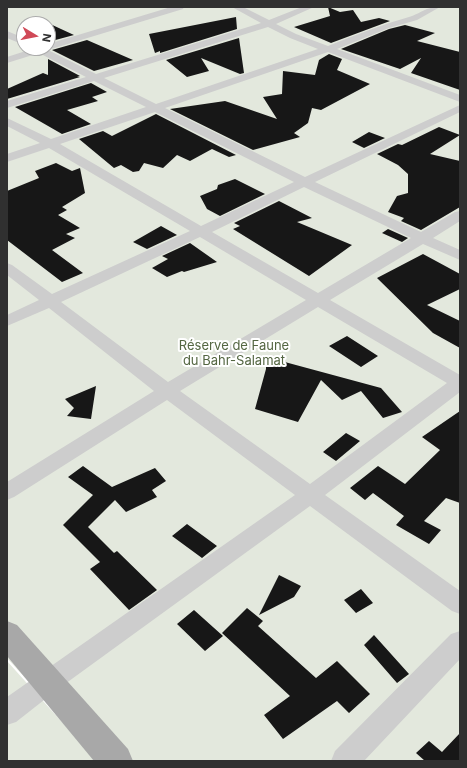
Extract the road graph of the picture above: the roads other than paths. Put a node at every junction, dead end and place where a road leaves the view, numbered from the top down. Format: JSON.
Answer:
{"nodes":[{"id":1,"x":180,"y":7,"type":"edge"},
{"id":2,"x":236,"y":7,"type":"edge"},
{"id":3,"x":310,"y":7,"type":"edge"},
{"id":4,"x":436,"y":7,"type":"edge"},
{"id":5,"x":267,"y":24,"type":"junction"},
{"id":6,"x":56,"y":44,"type":"edge"},
{"id":7,"x":328,"y":49,"type":"junction"},
{"id":8,"x":18,"y":56,"type":"edge"},
{"id":9,"x":52,"y":56,"type":"edge"},
{"id":10,"x":7,"y":60,"type":"edge"},
{"id":11,"x":94,"y":77,"type":"junction"},
{"id":12,"x":460,"y":99,"type":"edge"},
{"id":13,"x":7,"y":105,"type":"edge"},
{"id":14,"x":155,"y":107,"type":"junction"},
{"id":15,"x":460,"y":108,"type":"edge"},
{"id":16,"x":7,"y":121,"type":"edge"},
{"id":17,"x":49,"y":143,"type":"junction"},
{"id":18,"x":7,"y":158,"type":"edge"},
{"id":19,"x":304,"y":182,"type":"junction"},
{"id":20,"x":460,"y":215,"type":"edge"},
{"id":21,"x":200,"y":232,"type":"junction"},
{"id":22,"x":424,"y":238,"type":"junction"},
{"id":23,"x":460,"y":256,"type":"edge"},
{"id":24,"x":7,"y":268,"type":"edge"},
{"id":25,"x":50,"y":300,"type":"junction"},
{"id":26,"x":320,"y":300,"type":"junction"},
{"id":27,"x":7,"y":321,"type":"edge"},
{"id":28,"x":460,"y":383,"type":"edge"},
{"id":29,"x":168,"y":391,"type":"junction"},
{"id":30,"x":7,"y":492,"type":"edge"},
{"id":31,"x":310,"y":495,"type":"junction"},
{"id":32,"x":460,"y":604,"type":"edge"},
{"id":33,"x":7,"y":634,"type":"edge"},
{"id":34,"x":460,"y":642,"type":"edge"},
{"id":35,"x":49,"y":681,"type":"junction"},
{"id":36,"x":7,"y":713,"type":"edge"},
{"id":37,"x":116,"y":761,"type":"edge"},
{"id":38,"x":345,"y":761,"type":"edge"}],
"edges":[{"from":1,"to":6,"type":"street"},
{"from":2,"to":5,"type":"street"},
{"from":3,"to":5,"type":"street"},
{"from":4,"to":7,"type":"street"},
{"from":5,"to":7,"type":"street"},
{"from":5,"to":11,"type":"street"},
{"from":7,"to":12,"type":"street"},
{"from":7,"to":14,"type":"street"},
{"from":8,"to":10,"type":"street"},
{"from":9,"to":11,"type":"street"},
{"from":11,"to":13,"type":"street"},
{"from":11,"to":14,"type":"street"},
{"from":14,"to":17,"type":"street"},
{"from":14,"to":19,"type":"street"},
{"from":15,"to":19,"type":"street"},
{"from":16,"to":17,"type":"street"},
{"from":17,"to":18,"type":"street"},
{"from":17,"to":21,"type":"street"},
{"from":19,"to":21,"type":"street"},
{"from":19,"to":22,"type":"street"},
{"from":20,"to":22,"type":"street"},
{"from":21,"to":25,"type":"street"},
{"from":21,"to":26,"type":"street"},
{"from":22,"to":23,"type":"street"},
{"from":22,"to":26,"type":"street"},
{"from":24,"to":25,"type":"street"},
{"from":25,"to":27,"type":"street"},
{"from":25,"to":29,"type":"street"},
{"from":26,"to":28,"type":"street"},
{"from":26,"to":29,"type":"street"},
{"from":28,"to":31,"type":"street"},
{"from":29,"to":30,"type":"street"},
{"from":29,"to":31,"type":"street"},
{"from":31,"to":32,"type":"street"},
{"from":31,"to":35,"type":"street"},
{"from":33,"to":35,"type":"main road"},
{"from":34,"to":38,"type":"street"},
{"from":35,"to":36,"type":"street"},
{"from":35,"to":37,"type":"main road"}]}
